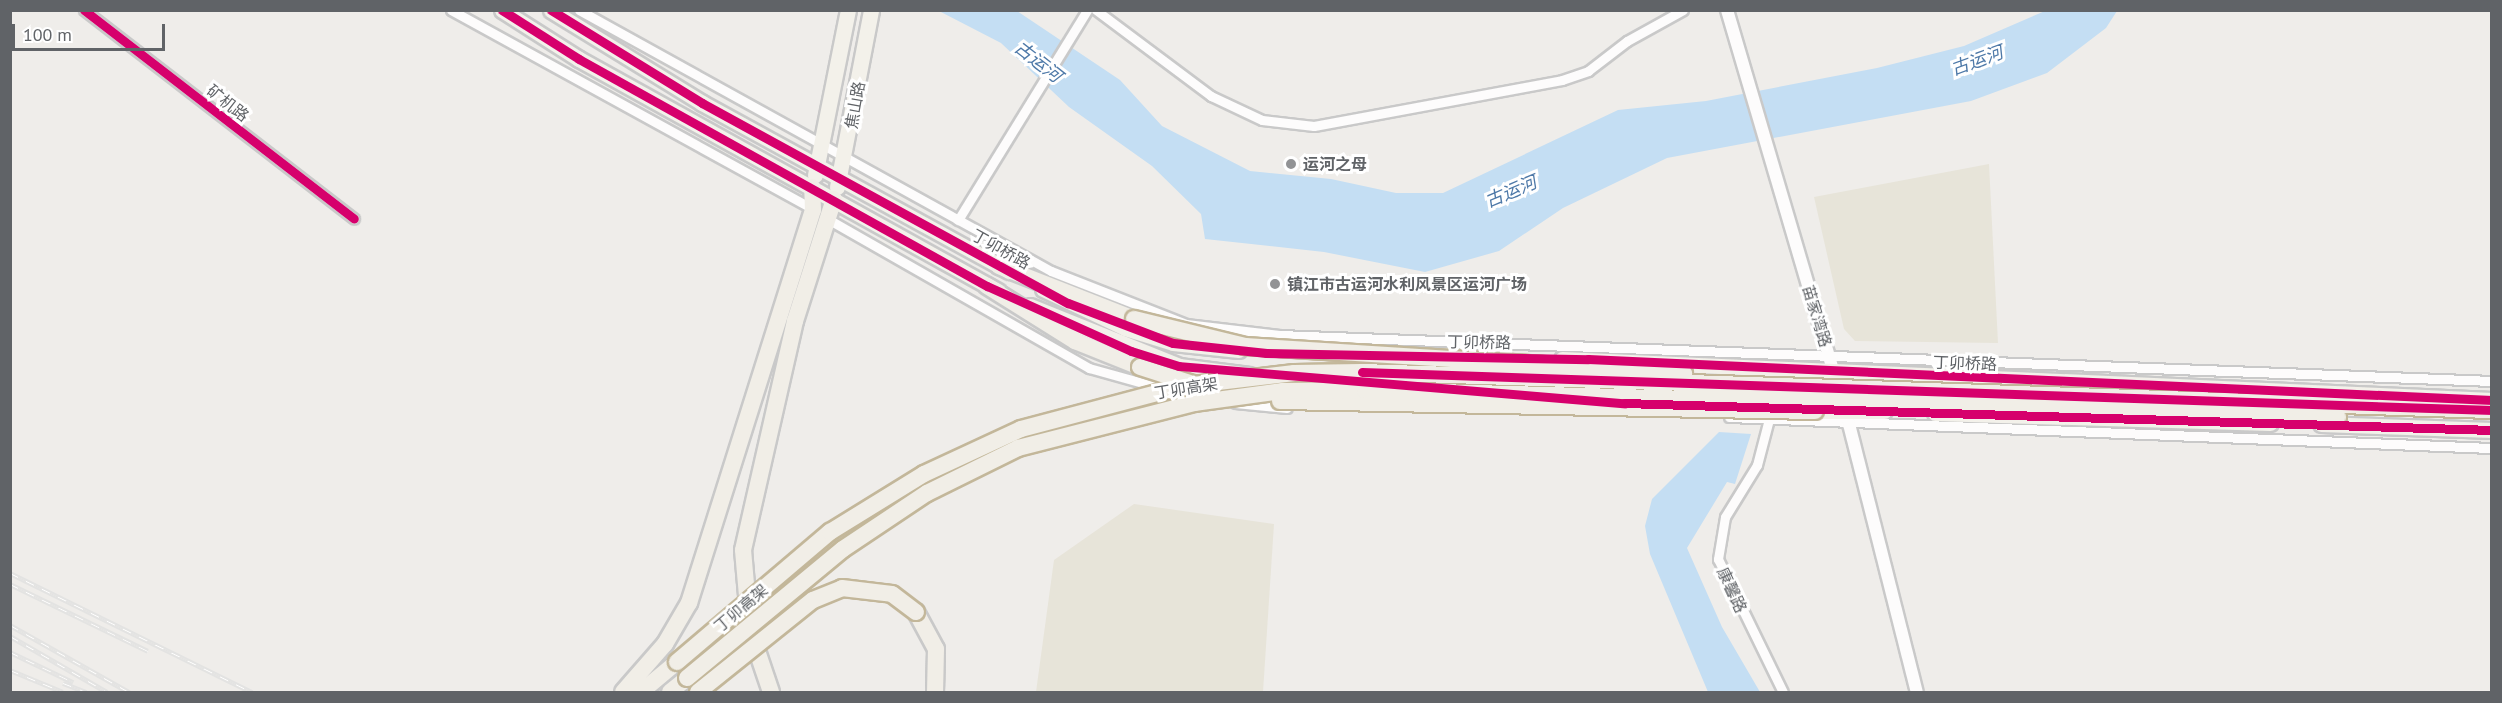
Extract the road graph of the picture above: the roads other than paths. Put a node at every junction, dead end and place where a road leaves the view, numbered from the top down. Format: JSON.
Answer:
{"nodes":[{"id":1,"x":84,"y":10,"type":"edge"},
{"id":2,"x":451,"y":10,"type":"edge"},
{"id":3,"x":502,"y":10,"type":"edge"},
{"id":4,"x":550,"y":10,"type":"edge"},
{"id":5,"x":579,"y":10,"type":"edge"},
{"id":6,"x":1087,"y":10,"type":"edge"},
{"id":7,"x":1096,"y":10,"type":"edge"},
{"id":8,"x":1683,"y":10,"type":"edge"},
{"id":9,"x":1727,"y":10,"type":"edge"},
{"id":10,"x":848,"y":11,"type":"edge"},
{"id":11,"x":870,"y":14,"type":"edge"},
{"id":12,"x":822,"y":147,"type":"junction"},
{"id":13,"x":844,"y":159,"type":"junction"},
{"id":14,"x":817,"y":168,"type":"junction"},
{"id":15,"x":840,"y":180,"type":"junction"},
{"id":16,"x":812,"y":187,"type":"junction"},
{"id":17,"x":834,"y":199,"type":"junction"},
{"id":18,"x":813,"y":210,"type":"junction"},
{"id":19,"x":354,"y":219,"type":"dead end"},
{"id":20,"x":828,"y":219,"type":"junction"},
{"id":21,"x":958,"y":220,"type":"junction"},
{"id":22,"x":999,"y":266,"type":"junction"},
{"id":23,"x":987,"y":286,"type":"junction"},
{"id":24,"x":1829,"y":356,"type":"junction"},
{"id":25,"x":1833,"y":374,"type":"junction"},
{"id":26,"x":2492,"y":381,"type":"edge"},
{"id":27,"x":1747,"y":384,"type":"junction"},
{"id":28,"x":2492,"y":400,"type":"edge"},
{"id":29,"x":1876,"y":406,"type":"junction"},
{"id":30,"x":2492,"y":410,"type":"edge"},
{"id":31,"x":1846,"y":418,"type":"junction"},
{"id":32,"x":1769,"y":419,"type":"junction"},
{"id":33,"x":2492,"y":419,"type":"edge"},
{"id":34,"x":2492,"y":430,"type":"edge"},
{"id":35,"x":2492,"y":448,"type":"edge"},
{"id":36,"x":622,"y":693,"type":"edge"},
{"id":37,"x":641,"y":693,"type":"edge"},
{"id":38,"x":670,"y":693,"type":"edge"},
{"id":39,"x":698,"y":693,"type":"edge"},
{"id":40,"x":771,"y":693,"type":"edge"},
{"id":41,"x":935,"y":693,"type":"edge"},
{"id":42,"x":1783,"y":693,"type":"edge"},
{"id":43,"x":1917,"y":693,"type":"edge"}],
"edges":[{"from":1,"to":19,"type":"street","name":"矿机路"},
{"from":2,"to":18,"type":"street"},
{"from":3,"to":16,"type":"main road"},
{"from":4,"to":14,"type":"main road","name":"丁卯桥路"},
{"from":5,"to":12,"type":"street"},
{"from":6,"to":21,"type":"street"},
{"from":7,"to":8,"type":"street"},
{"from":9,"to":24,"type":"street","name":"苗家湾路"},
{"from":10,"to":12,"type":"main road","name":"焦山路"},
{"from":11,"to":13,"type":"main road","name":"焦山路"},
{"from":12,"to":13,"type":"street"},
{"from":12,"to":14,"type":"main road","name":"焦山路"},
{"from":13,"to":15,"type":"main road","name":"焦山路"},
{"from":13,"to":21,"type":"street"},
{"from":14,"to":15,"type":"main road","name":"丁卯桥路"},
{"from":14,"to":16,"type":"main road","name":"焦山路"},
{"from":15,"to":17,"type":"main road","name":"焦山路"},
{"from":15,"to":22,"type":"main road","name":"丁卯桥路"},
{"from":16,"to":17,"type":"main road"},
{"from":16,"to":18,"type":"highway"},
{"from":17,"to":20,"type":"highway"},
{"from":17,"to":23,"type":"main road"},
{"from":18,"to":20,"type":"street"},
{"from":18,"to":36,"type":"highway"},
{"from":20,"to":32,"type":"street"},
{"from":20,"to":40,"type":"highway"},
{"from":21,"to":24,"type":"street"},
{"from":22,"to":25,"type":"main road","name":"丁卯桥路"},
{"from":22,"to":27,"type":"highway","bridge":true},
{"from":23,"to":29,"type":"highway","bridge":true},
{"from":23,"to":31,"type":"main road"},
{"from":24,"to":25,"type":"street","name":"苗家湾路"},
{"from":24,"to":26,"type":"street"},
{"from":25,"to":28,"type":"main road","name":"丁卯桥路"},
{"from":25,"to":31,"type":"street","name":"苗家湾路"},
{"from":27,"to":30,"type":"highway","name":"丁卯高架","bridge":true},
{"from":27,"to":37,"type":"highway","name":"丁卯高架","bridge":true},
{"from":29,"to":33,"type":"highway","name":"丁卯高架","bridge":true},
{"from":29,"to":38,"type":"highway","name":"丁卯高架","bridge":true},
{"from":31,"to":32,"type":"street"},
{"from":31,"to":34,"type":"main road"},
{"from":31,"to":35,"type":"street"},
{"from":31,"to":43,"type":"street","name":"苗家湾路"},
{"from":32,"to":42,"type":"street","name":"康馨路"},
{"from":39,"to":41,"type":"highway","bridge":true}]}
